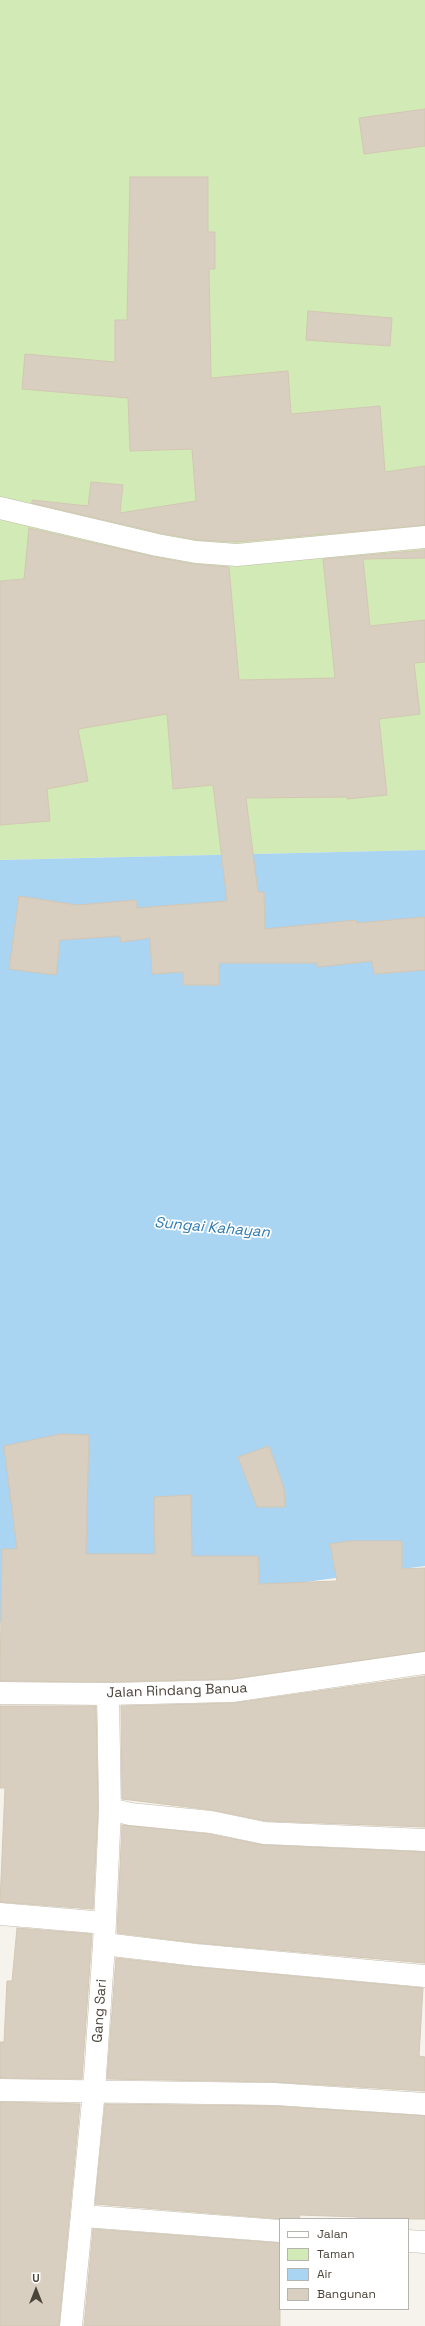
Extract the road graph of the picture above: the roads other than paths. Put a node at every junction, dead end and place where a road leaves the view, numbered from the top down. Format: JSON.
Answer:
{"nodes":[{"id":1,"x":0,"y":508,"type":"edge"},
{"id":2,"x":425,"y":537,"type":"edge"},
{"id":3,"x":425,"y":1663,"type":"edge"},
{"id":4,"x":0,"y":1693,"type":"edge"},
{"id":5,"x":108,"y":1694,"type":"junction"},
{"id":6,"x":110,"y":1809,"type":"junction"},
{"id":7,"x":425,"y":1840,"type":"edge"},
{"id":8,"x":0,"y":1914,"type":"edge"},
{"id":9,"x":105,"y":1934,"type":"junction"},
{"id":10,"x":425,"y":1976,"type":"edge"},
{"id":11,"x":0,"y":2090,"type":"edge"},
{"id":12,"x":94,"y":2091,"type":"junction"},
{"id":13,"x":425,"y":2104,"type":"edge"},
{"id":14,"x":83,"y":2216,"type":"junction"},
{"id":15,"x":279,"y":2231,"type":"edge"},
{"id":16,"x":409,"y":2241,"type":"edge"},
{"id":17,"x":425,"y":2242,"type":"edge"},
{"id":18,"x":71,"y":2326,"type":"edge"}],
"edges":[{"from":1,"to":2,"type":"street"},
{"from":3,"to":5,"type":"street","name":"Jalan Rindang Banua"},
{"from":4,"to":5,"type":"street","name":"Jalan Rindang Banua"},
{"from":5,"to":6,"type":"street","name":"Gang Sari"},
{"from":6,"to":7,"type":"street"},
{"from":6,"to":9,"type":"street","name":"Gang Sari"},
{"from":8,"to":9,"type":"street"},
{"from":9,"to":10,"type":"street"},
{"from":9,"to":12,"type":"street","name":"Gang Sari"},
{"from":11,"to":12,"type":"street"},
{"from":12,"to":13,"type":"street"},
{"from":12,"to":14,"type":"street","name":"Gang Sari"},
{"from":14,"to":15,"type":"street"},
{"from":14,"to":18,"type":"street","name":"Gang Sari"},
{"from":16,"to":17,"type":"street"}]}
